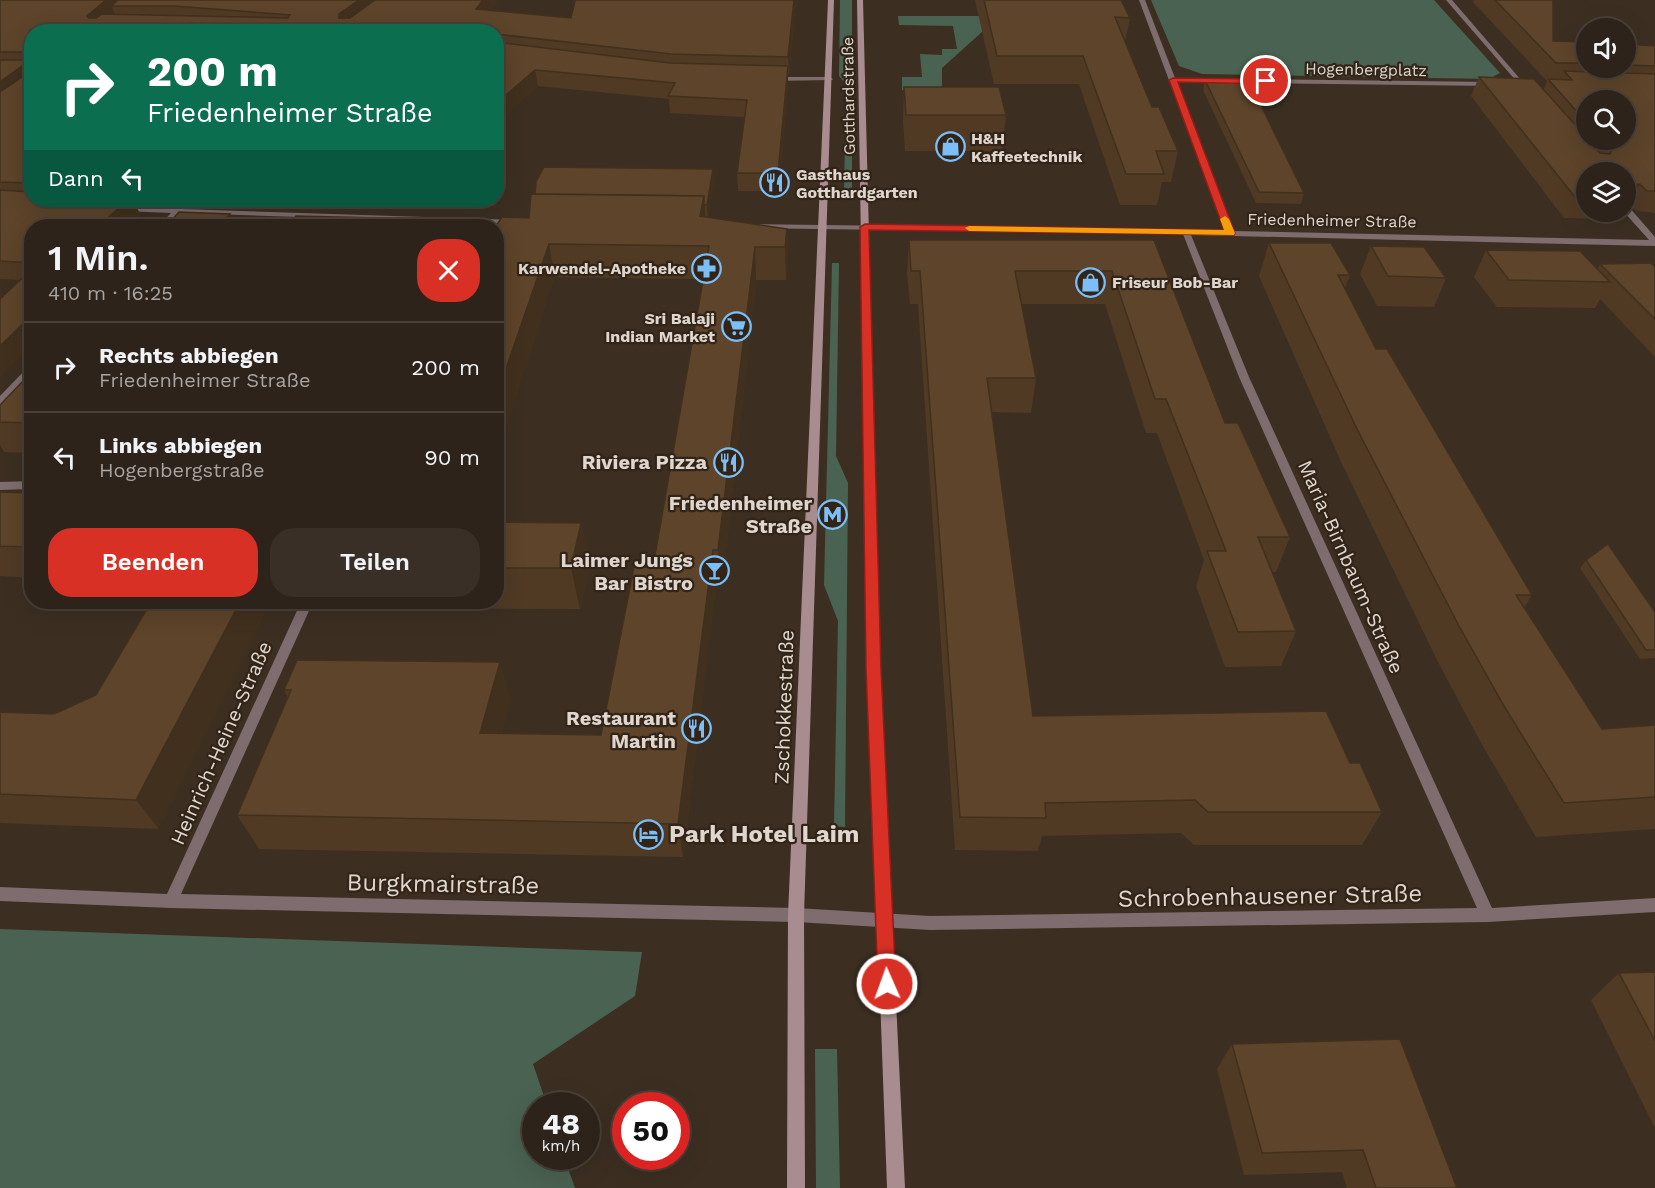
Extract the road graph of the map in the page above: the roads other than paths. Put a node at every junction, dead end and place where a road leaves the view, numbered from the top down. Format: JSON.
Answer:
{"nodes":[{"id":1,"x":831,"y":0,"type":"edge"},
{"id":2,"x":860,"y":0,"type":"edge"},
{"id":3,"x":1142,"y":0,"type":"edge"},
{"id":4,"x":1449,"y":0,"type":"edge"},
{"id":5,"x":768,"y":79,"type":"edge"},
{"id":6,"x":830,"y":79,"type":"junction"},
{"id":7,"x":1173,"y":80,"type":"junction"},
{"id":8,"x":1499,"y":85,"type":"edge"},
{"id":9,"x":1511,"y":85,"type":"edge"},
{"id":10,"x":1523,"y":85,"type":"junction"},
{"id":11,"x":1531,"y":89,"type":"edge"},
{"id":12,"x":118,"y":209,"type":"edge"},
{"id":13,"x":177,"y":211,"type":"junction"},
{"id":14,"x":170,"y":219,"type":"edge"},
{"id":15,"x":363,"y":219,"type":"edge"},
{"id":16,"x":1636,"y":221,"type":"edge"},
{"id":17,"x":528,"y":222,"type":"edge"},
{"id":18,"x":504,"y":223,"type":"edge"},
{"id":19,"x":736,"y":226,"type":"edge"},
{"id":20,"x":824,"y":227,"type":"junction"},
{"id":21,"x":865,"y":227,"type":"junction"},
{"id":22,"x":1186,"y":232,"type":"junction"},
{"id":23,"x":1230,"y":233,"type":"junction"},
{"id":24,"x":1655,"y":243,"type":"edge"},
{"id":25,"x":24,"y":377,"type":"edge"},
{"id":26,"x":0,"y":402,"type":"edge"},
{"id":27,"x":24,"y":485,"type":"edge"},
{"id":28,"x":0,"y":486,"type":"edge"},
{"id":29,"x":304,"y":609,"type":"edge"},
{"id":30,"x":0,"y":894,"type":"edge"},
{"id":31,"x":171,"y":901,"type":"junction"},
{"id":32,"x":1655,"y":905,"type":"edge"},
{"id":33,"x":796,"y":915,"type":"junction"},
{"id":34,"x":1488,"y":915,"type":"junction"},
{"id":35,"x":885,"y":921,"type":"junction"},
{"id":36,"x":796,"y":1188,"type":"edge"},
{"id":37,"x":896,"y":1188,"type":"edge"}],
"edges":[{"from":1,"to":6,"type":"main road","name":"Gotthardstraße"},
{"from":2,"to":21,"type":"main road","name":"Gotthardstraße"},
{"from":3,"to":7,"type":"street"},
{"from":4,"to":10,"type":"street"},
{"from":5,"to":6,"type":"street"},
{"from":6,"to":20,"type":"main road","name":"Gotthardstraße"},
{"from":7,"to":8,"type":"street","name":"Hogenbergplatz"},
{"from":7,"to":23,"type":"street"},
{"from":9,"to":10,"type":"street"},
{"from":10,"to":11,"type":"street"},
{"from":12,"to":13,"type":"street"},
{"from":13,"to":14,"type":"street"},
{"from":13,"to":15,"type":"street"},
{"from":16,"to":24,"type":"street"},
{"from":17,"to":18,"type":"street"},
{"from":19,"to":20,"type":"street","name":"Friedenheimer Straße"},
{"from":20,"to":21,"type":"street","name":"Friedenheimer Straße"},
{"from":20,"to":33,"type":"main road","name":"Zschokkestraße"},
{"from":21,"to":22,"type":"street","name":"Friedenheimer Straße"},
{"from":21,"to":35,"type":"main road"},
{"from":22,"to":23,"type":"street","name":"Friedenheimer Straße"},
{"from":22,"to":34,"type":"street","name":"Maria-Birnbaum-Straße"},
{"from":23,"to":24,"type":"street","name":"Friedenheimer Straße"},
{"from":25,"to":26,"type":"street"},
{"from":27,"to":28,"type":"street"},
{"from":29,"to":31,"type":"street","name":"Heinrich-Heine-Straße"},
{"from":30,"to":31,"type":"street","name":"Burgkmairstraße"},
{"from":31,"to":33,"type":"street","name":"Burgkmairstraße"},
{"from":32,"to":34,"type":"street","name":"Schrobenhausener Straße"},
{"from":33,"to":35,"type":"street","name":"Burgkmairstraße"},
{"from":33,"to":36,"type":"main road","name":"Zschokkestraße"},
{"from":34,"to":35,"type":"street","name":"Schrobenhausener Straße"},
{"from":35,"to":37,"type":"main road"}]}
